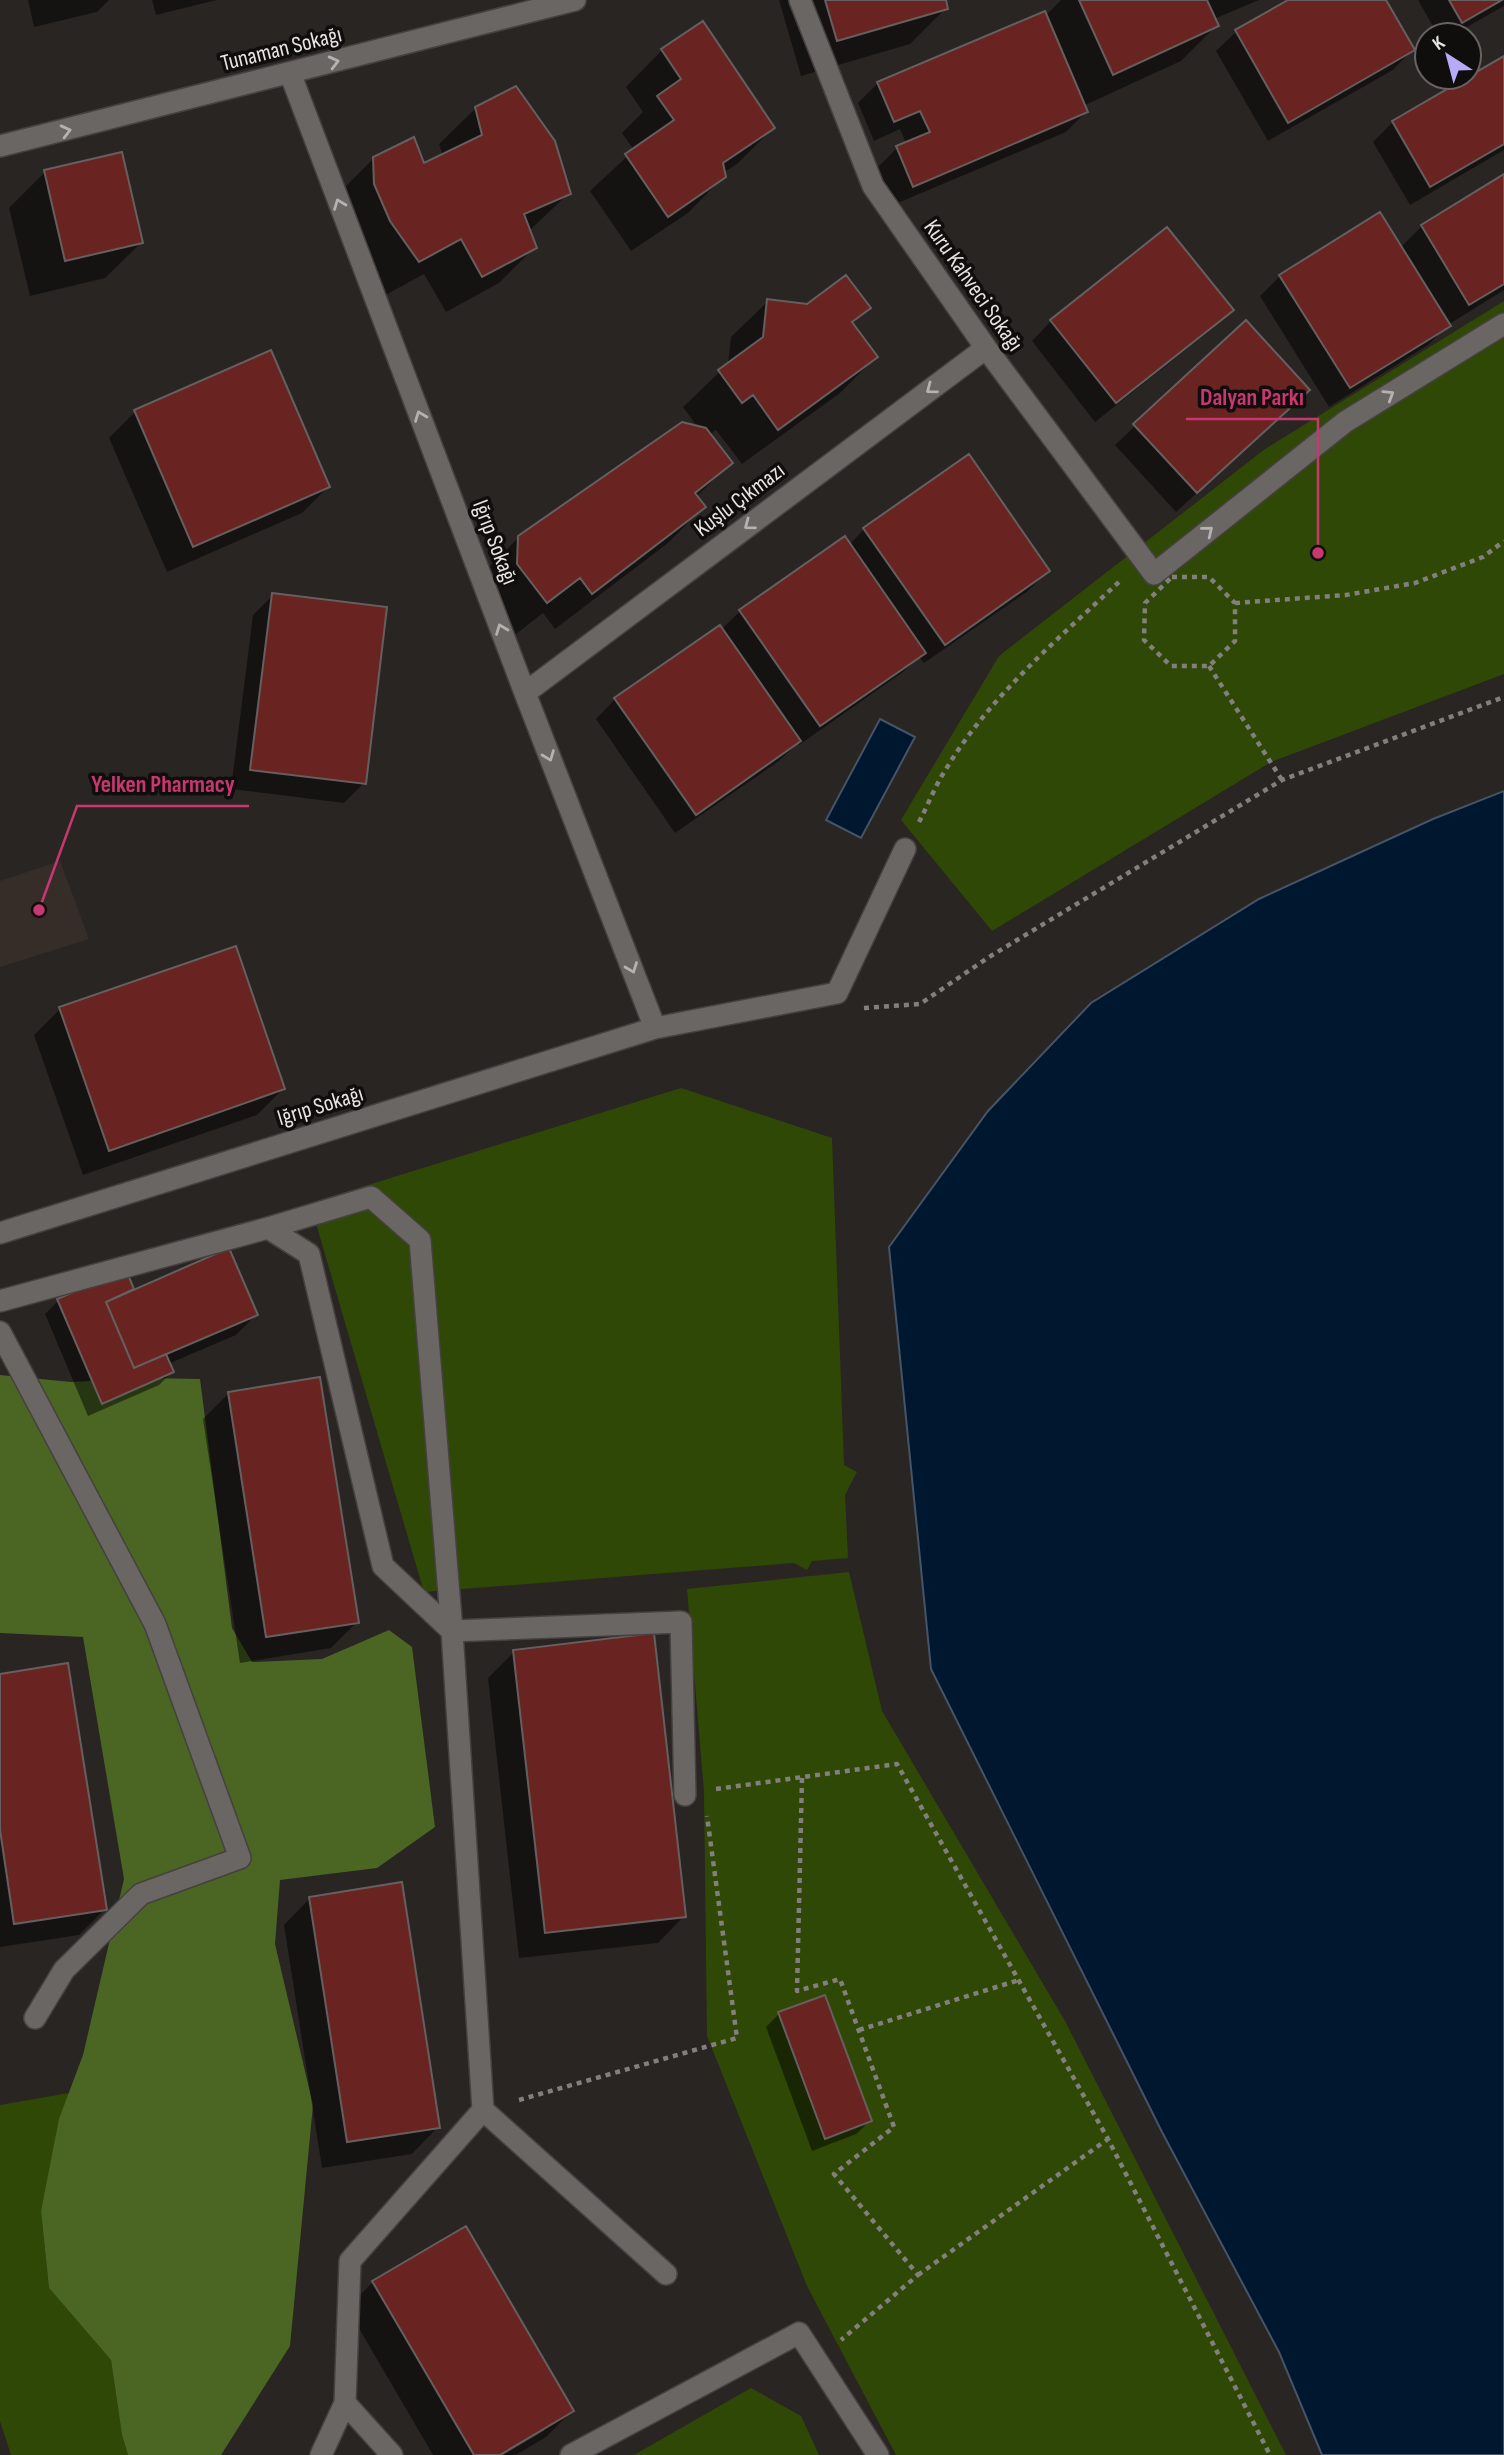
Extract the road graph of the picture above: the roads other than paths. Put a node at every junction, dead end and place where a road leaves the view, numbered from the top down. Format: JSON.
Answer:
{"nodes":[{"id":1,"x":575,"y":0,"type":"edge"},
{"id":2,"x":800,"y":0,"type":"edge"},
{"id":3,"x":290,"y":73,"type":"junction"},
{"id":4,"x":0,"y":146,"type":"edge"},
{"id":5,"x":1504,"y":324,"type":"edge"},
{"id":6,"x":986,"y":348,"type":"junction"},
{"id":7,"x":525,"y":693,"type":"junction"},
{"id":8,"x":905,"y":849,"type":"road end"},
{"id":9,"x":655,"y":1028,"type":"junction"},
{"id":10,"x":268,"y":1228,"type":"junction"},
{"id":11,"x":0,"y":1233,"type":"edge"},
{"id":12,"x":0,"y":1301,"type":"edge"},
{"id":13,"x":0,"y":1332,"type":"edge"},
{"id":14,"x":452,"y":1631,"type":"junction"},
{"id":15,"x":695,"y":1793,"type":"road end"},
{"id":16,"x":36,"y":2018,"type":"dead end"},
{"id":17,"x":483,"y":2110,"type":"junction"},
{"id":18,"x":666,"y":2274,"type":"dead end"},
{"id":19,"x":345,"y":2403,"type":"junction"},
{"id":20,"x":321,"y":2455,"type":"edge"},
{"id":21,"x":392,"y":2455,"type":"edge"},
{"id":22,"x":571,"y":2455,"type":"edge"},
{"id":23,"x":878,"y":2455,"type":"edge"}],
"edges":[{"from":3,"to":1,"type":"street","name":"Tunaman Sokağı","one_way":true},
{"from":2,"to":6,"type":"street","name":"Kuru Kahveci Sokağı"},
{"from":4,"to":3,"type":"street","name":"Tunaman Sokağı","one_way":true},
{"from":7,"to":3,"type":"street","name":"Iğrıp Sokağı","one_way":true},
{"from":6,"to":5,"type":"street","name":"Kuru Kahveci Sokağı","one_way":true},
{"from":6,"to":7,"type":"street","name":"Kuşlu Çıkmazı","one_way":true},
{"from":7,"to":9,"type":"street","name":"Iğrıp Sokağı","one_way":true},
{"from":8,"to":9,"type":"street","name":"Iğrıp Sokağı"},
{"from":9,"to":11,"type":"street","name":"Iğrıp Sokağı"},
{"from":10,"to":12,"type":"street"},
{"from":10,"to":14,"type":"street"},
{"from":10,"to":14,"type":"street"},
{"from":13,"to":16,"type":"street"},
{"from":14,"to":15,"type":"street"},
{"from":14,"to":17,"type":"street"},
{"from":17,"to":18,"type":"street"},
{"from":17,"to":19,"type":"street"},
{"from":19,"to":20,"type":"street"},
{"from":19,"to":21,"type":"street"},
{"from":22,"to":23,"type":"street"}]}
